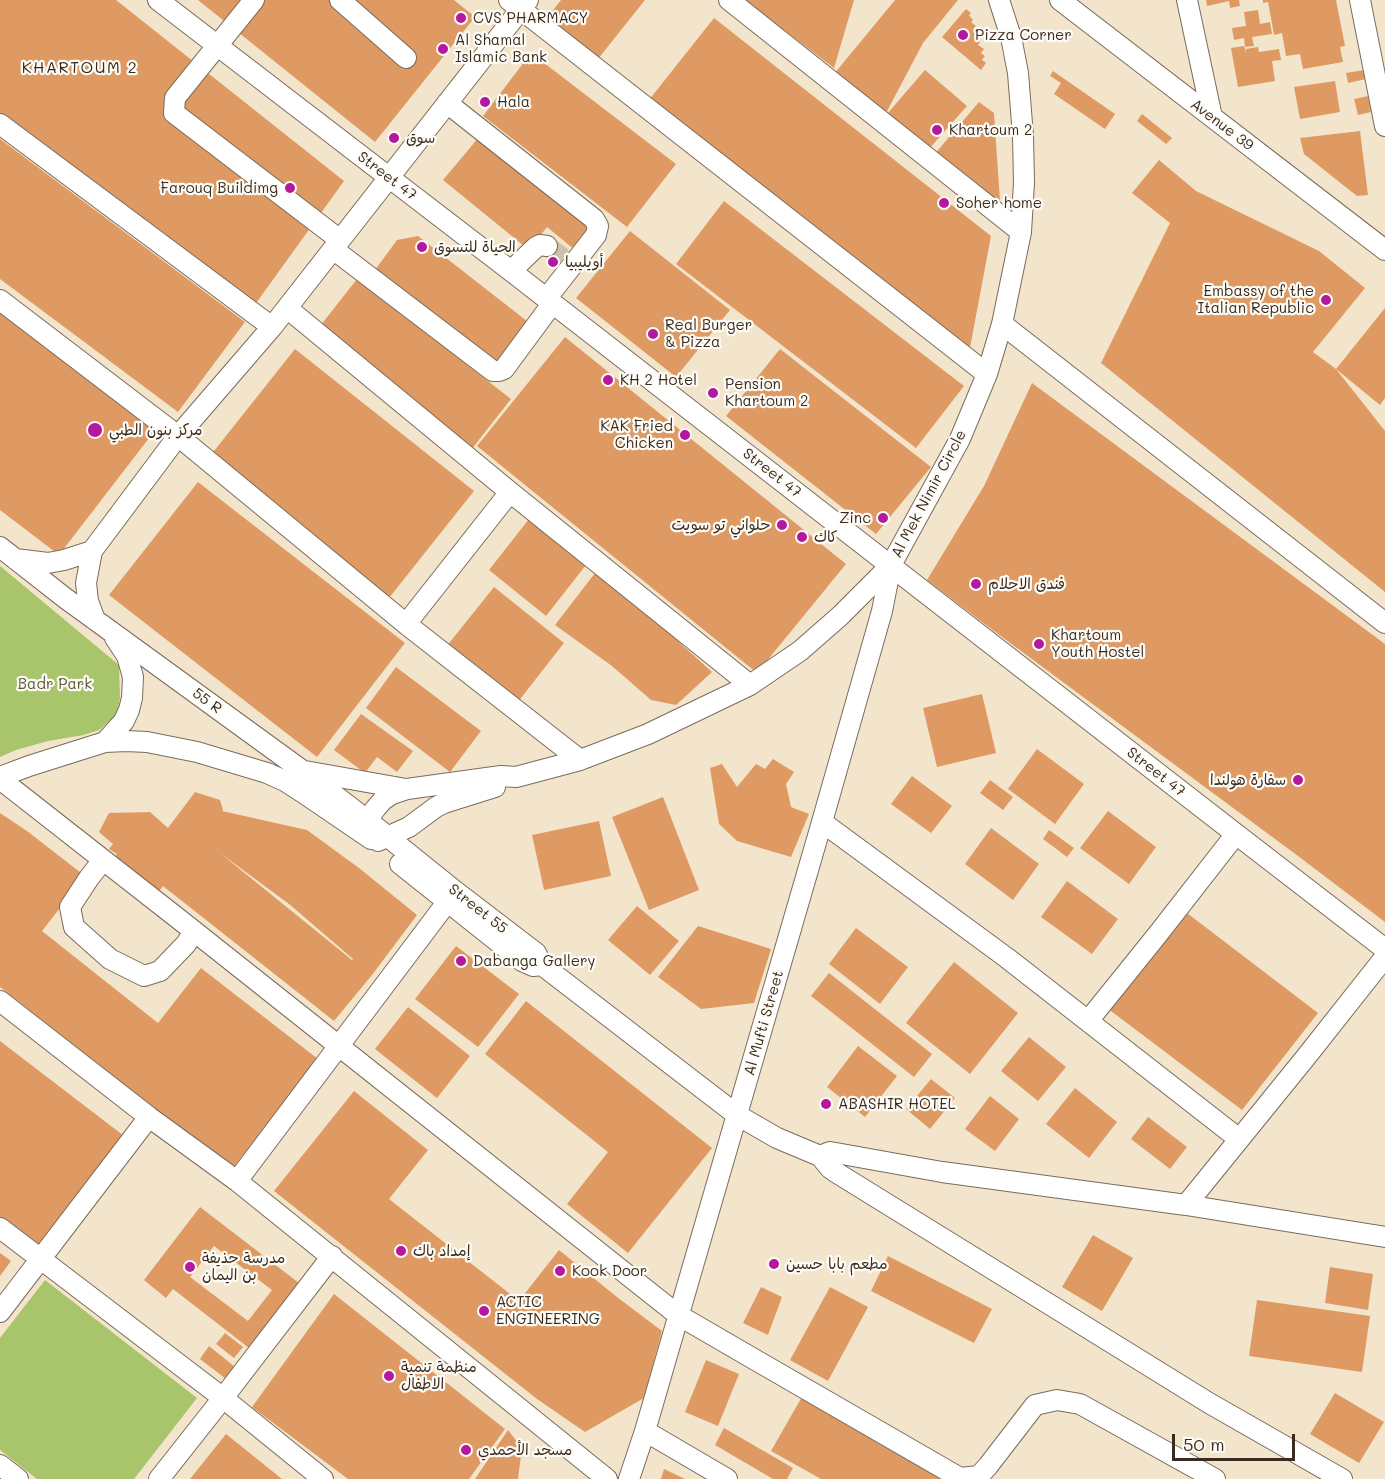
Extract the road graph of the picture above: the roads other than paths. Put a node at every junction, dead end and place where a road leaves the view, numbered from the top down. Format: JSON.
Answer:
{"nodes":[{"id":1,"x":158,"y":0,"type":"edge"},
{"id":2,"x":254,"y":0,"type":"edge"},
{"id":3,"x":340,"y":0,"type":"edge"},
{"id":4,"x":729,"y":0,"type":"edge"},
{"id":5,"x":999,"y":0,"type":"edge"},
{"id":6,"x":1060,"y":0,"type":"edge"},
{"id":7,"x":1187,"y":0,"type":"edge"},
{"id":8,"x":1360,"y":0,"type":"edge"},
{"id":9,"x":519,"y":3,"type":"edge"},
{"id":10,"x":217,"y":46,"type":"junction"},
{"id":11,"x":406,"y":58,"type":"dead end"},
{"id":12,"x":447,"y":103,"type":"junction"},
{"id":13,"x":1212,"y":117,"type":"junction"},
{"id":14,"x":0,"y":124,"type":"edge"},
{"id":15,"x":1385,"y":126,"type":"edge"},
{"id":16,"x":389,"y":178,"type":"junction"},
{"id":17,"x":1021,"y":232,"type":"junction"},
{"id":18,"x":336,"y":245,"type":"junction"},
{"id":19,"x":547,"y":246,"type":"dead end"},
{"id":20,"x":1385,"y":250,"type":"edge"},
{"id":21,"x":511,"y":270,"type":"junction"},
{"id":22,"x":0,"y":300,"type":"edge"},
{"id":23,"x":549,"y":301,"type":"junction"},
{"id":24,"x":287,"y":308,"type":"junction"},
{"id":25,"x":1002,"y":324,"type":"junction"},
{"id":26,"x":272,"y":327,"type":"junction"},
{"id":27,"x":987,"y":374,"type":"junction"},
{"id":28,"x":178,"y":436,"type":"junction"},
{"id":29,"x":510,"y":492,"type":"junction"},
{"id":30,"x":92,"y":551,"type":"junction"},
{"id":31,"x":8,"y":553,"type":"edge"},
{"id":32,"x":891,"y":565,"type":"junction"},
{"id":33,"x":1385,"y":623,"type":"edge"},
{"id":34,"x":406,"y":624,"type":"junction"},
{"id":35,"x":103,"y":626,"type":"junction"},
{"id":36,"x":750,"y":685,"type":"junction"},
{"id":37,"x":105,"y":742,"type":"junction"},
{"id":38,"x":579,"y":760,"type":"junction"},
{"id":39,"x":303,"y":771,"type":"junction"},
{"id":40,"x":516,"y":777,"type":"junction"},
{"id":41,"x":0,"y":778,"type":"edge"},
{"id":42,"x":407,"y":789,"type":"junction"},
{"id":43,"x":419,"y":820,"type":"junction"},
{"id":44,"x":822,"y":822,"type":"junction"},
{"id":45,"x":373,"y":833,"type":"junction"},
{"id":46,"x":1236,"y":834,"type":"junction"},
{"id":47,"x":103,"y":860,"type":"junction"},
{"id":48,"x":428,"y":869,"type":"junction"},
{"id":49,"x":451,"y":897,"type":"junction"},
{"id":50,"x":194,"y":931,"type":"junction"},
{"id":51,"x":1385,"y":949,"type":"edge"},
{"id":52,"x":1385,"y":957,"type":"edge"},
{"id":53,"x":0,"y":1000,"type":"edge"},
{"id":54,"x":1088,"y":1022,"type":"junction"},
{"id":55,"x":339,"y":1046,"type":"junction"},
{"id":56,"x":737,"y":1115,"type":"junction"},
{"id":57,"x":149,"y":1117,"type":"junction"},
{"id":58,"x":1239,"y":1139,"type":"junction"},
{"id":59,"x":839,"y":1164,"type":"junction"},
{"id":60,"x":237,"y":1181,"type":"junction"},
{"id":61,"x":1186,"y":1205,"type":"junction"},
{"id":62,"x":0,"y":1228,"type":"edge"},
{"id":63,"x":1385,"y":1237,"type":"edge"},
{"id":64,"x":332,"y":1256,"type":"junction"},
{"id":65,"x":41,"y":1259,"type":"junction"},
{"id":66,"x":0,"y":1312,"type":"edge"},
{"id":67,"x":678,"y":1315,"type":"junction"},
{"id":68,"x":223,"y":1398,"type":"junction"},
{"id":69,"x":645,"y":1431,"type":"junction"},
{"id":70,"x":0,"y":1465,"type":"edge"},
{"id":71,"x":17,"y":1479,"type":"edge"},
{"id":72,"x":159,"y":1479,"type":"edge"},
{"id":73,"x":323,"y":1479,"type":"edge"},
{"id":74,"x":607,"y":1479,"type":"edge"},
{"id":75,"x":629,"y":1479,"type":"edge"},
{"id":76,"x":727,"y":1479,"type":"edge"},
{"id":77,"x":1215,"y":1479,"type":"edge"},
{"id":78,"x":1342,"y":1479,"type":"edge"}],
"edges":[{"from":1,"to":10,"type":"street","name":"Street 47"},
{"from":2,"to":10,"type":"street"},
{"from":3,"to":11,"type":"street"},
{"from":4,"to":17,"type":"street"},
{"from":5,"to":17,"type":"street","name":"Al Mek Nimir Circle"},
{"from":6,"to":13,"type":"street","name":"Avenue 39"},
{"from":7,"to":13,"type":"street"},
{"from":8,"to":15,"type":"street"},
{"from":9,"to":12,"type":"street"},
{"from":9,"to":27,"type":"street"},
{"from":10,"to":16,"type":"street","name":"Street 47"},
{"from":10,"to":18,"type":"street"},
{"from":12,"to":16,"type":"street"},
{"from":12,"to":23,"type":"street"},
{"from":13,"to":20,"type":"street","name":"Avenue 39"},
{"from":14,"to":26,"type":"street"},
{"from":16,"to":18,"type":"street"},
{"from":16,"to":21,"type":"street","name":"Street 47"},
{"from":17,"to":25,"type":"street","name":"Al Mek Nimir Circle"},
{"from":18,"to":23,"type":"street"},
{"from":18,"to":24,"type":"street"},
{"from":19,"to":21,"type":"street"},
{"from":21,"to":23,"type":"street","name":"Street 47"},
{"from":22,"to":28,"type":"street"},
{"from":23,"to":32,"type":"street","name":"Street 47"},
{"from":24,"to":26,"type":"street"},
{"from":24,"to":29,"type":"street"},
{"from":25,"to":27,"type":"street","name":"Al Mek Nimir Circle"},
{"from":25,"to":33,"type":"street"},
{"from":26,"to":28,"type":"street"},
{"from":27,"to":32,"type":"street","name":"Al Mek Nimir Circle"},
{"from":28,"to":30,"type":"street"},
{"from":28,"to":34,"type":"street"},
{"from":29,"to":34,"type":"street"},
{"from":29,"to":36,"type":"street"},
{"from":30,"to":31,"type":"street"},
{"from":30,"to":35,"type":"street"},
{"from":31,"to":35,"type":"street","name":"55 R"},
{"from":32,"to":36,"type":"street","name":"Al Mek Nimir Circle"},
{"from":32,"to":44,"type":"street","name":"Al Mufti Street"},
{"from":32,"to":46,"type":"street","name":"Street 47"},
{"from":34,"to":38,"type":"street"},
{"from":35,"to":37,"type":"street"},
{"from":35,"to":39,"type":"street","name":"55 R"},
{"from":36,"to":38,"type":"street","name":"Al Mek Nimir Circle"},
{"from":37,"to":41,"type":"street"},
{"from":37,"to":45,"type":"street"},
{"from":38,"to":40,"type":"street","name":"Al Mek Nimir Circle"},
{"from":39,"to":42,"type":"street"},
{"from":39,"to":45,"type":"street","name":"Street 55"},
{"from":40,"to":42,"type":"street","name":"Al Mek Nimir Circle"},
{"from":40,"to":43,"type":"street"},
{"from":41,"to":47,"type":"street"},
{"from":42,"to":45,"type":"street","name":"Al Mek Nimir Circle"},
{"from":43,"to":45,"type":"street"},
{"from":43,"to":48,"type":"street"},
{"from":44,"to":54,"type":"street"},
{"from":44,"to":56,"type":"street","name":"Al Mufti Street"},
{"from":45,"to":48,"type":"street","name":"Street 55"},
{"from":45,"to":49,"type":"street"},
{"from":46,"to":51,"type":"street","name":"Street 47"},
{"from":46,"to":54,"type":"street"},
{"from":47,"to":50,"type":"street"},
{"from":47,"to":50,"type":"street"},
{"from":48,"to":49,"type":"street","name":"Street 55"},
{"from":49,"to":55,"type":"street"},
{"from":49,"to":56,"type":"street","name":"Street 55"},
{"from":50,"to":55,"type":"street"},
{"from":52,"to":58,"type":"street"},
{"from":53,"to":57,"type":"street"},
{"from":54,"to":58,"type":"street"},
{"from":55,"to":60,"type":"street"},
{"from":55,"to":67,"type":"street"},
{"from":56,"to":59,"type":"street","name":"Street 55"},
{"from":56,"to":67,"type":"street","name":"Al Mufti Street"},
{"from":57,"to":60,"type":"street"},
{"from":57,"to":65,"type":"street"},
{"from":58,"to":61,"type":"street"},
{"from":59,"to":61,"type":"street"},
{"from":59,"to":78,"type":"street"},
{"from":60,"to":64,"type":"street"},
{"from":61,"to":63,"type":"street"},
{"from":62,"to":65,"type":"street"},
{"from":64,"to":68,"type":"street"},
{"from":64,"to":74,"type":"street"},
{"from":65,"to":66,"type":"street"},
{"from":65,"to":68,"type":"street"},
{"from":67,"to":69,"type":"street","name":"Al Mufti Street"},
{"from":67,"to":77,"type":"street"},
{"from":68,"to":72,"type":"street"},
{"from":68,"to":73,"type":"street"},
{"from":69,"to":75,"type":"street","name":"Al Mufti Street"},
{"from":69,"to":76,"type":"street"},
{"from":70,"to":71,"type":"street"}]}
